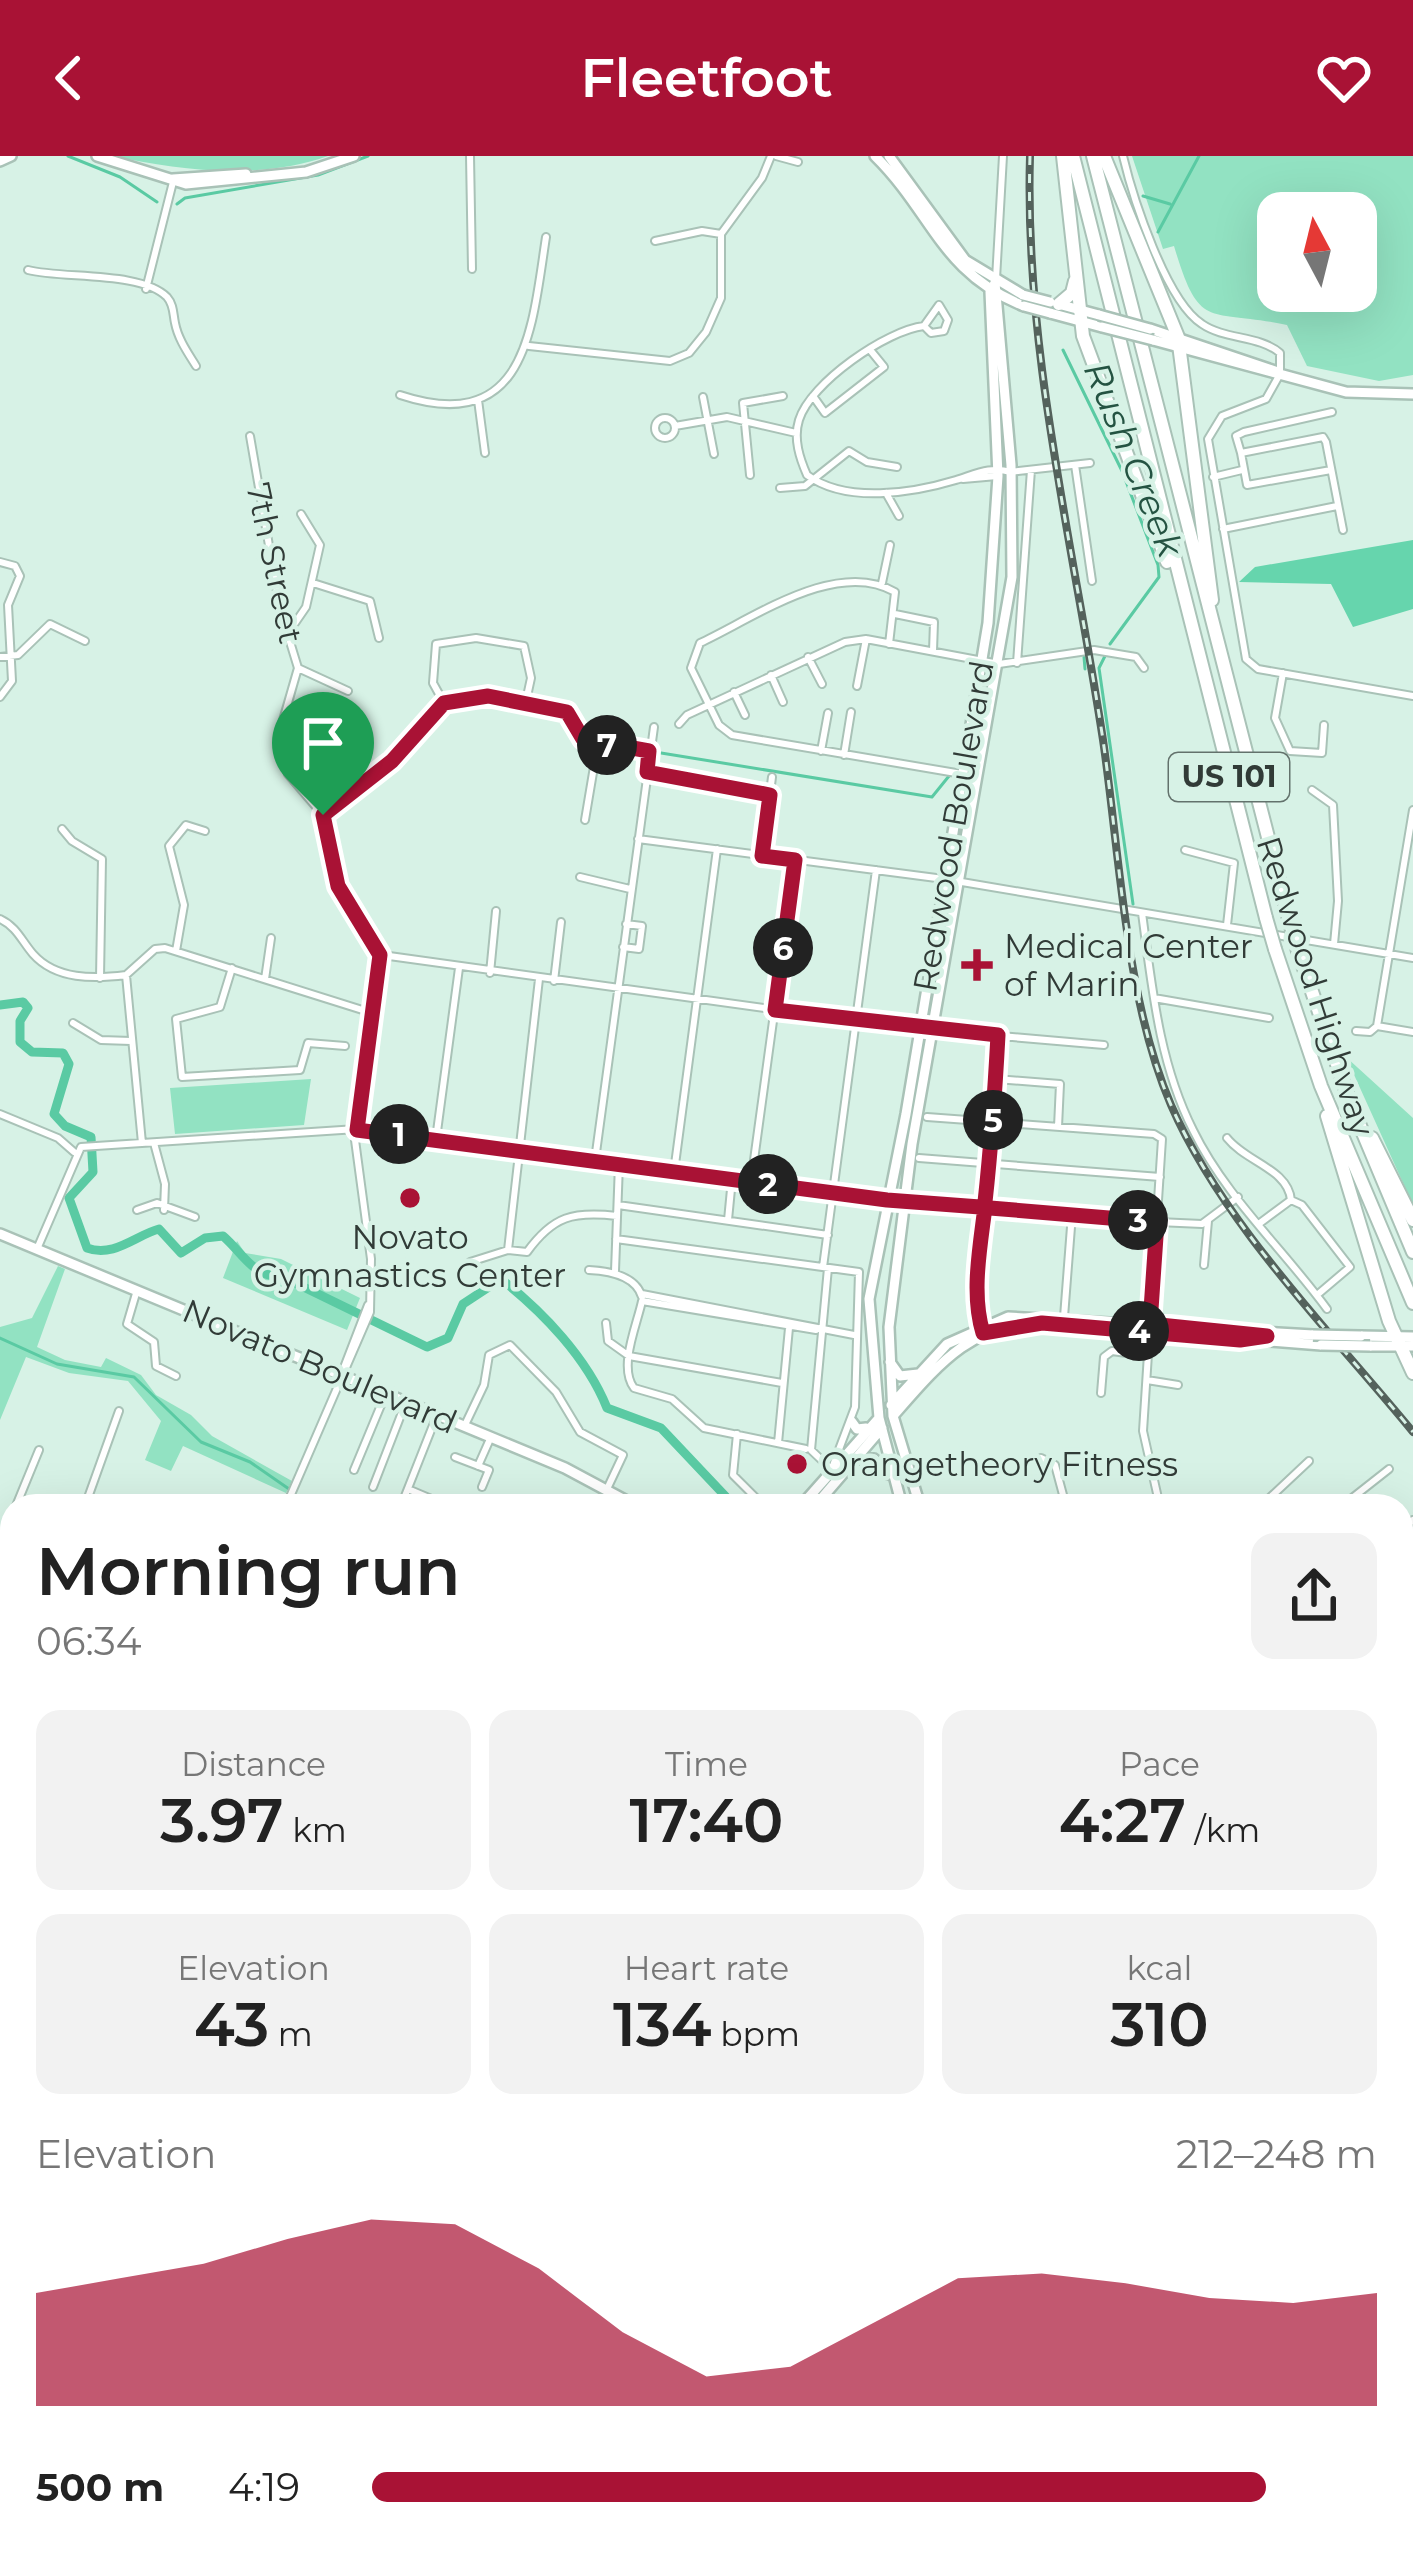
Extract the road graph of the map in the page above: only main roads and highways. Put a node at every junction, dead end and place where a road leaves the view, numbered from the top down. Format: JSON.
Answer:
{"nodes":[{"id":1,"x":11,"y":156,"type":"edge"},
{"id":2,"x":97,"y":156,"type":"edge"},
{"id":3,"x":343,"y":156,"type":"edge"},
{"id":4,"x":354,"y":156,"type":"edge"},
{"id":5,"x":875,"y":156,"type":"edge"},
{"id":6,"x":889,"y":156,"type":"edge"},
{"id":7,"x":1063,"y":156,"type":"edge"},
{"id":8,"x":1073,"y":156,"type":"edge"},
{"id":9,"x":1093,"y":156,"type":"edge"},
{"id":10,"x":1104,"y":156,"type":"edge"},
{"id":11,"x":0,"y":161,"type":"edge"},
{"id":12,"x":173,"y":179,"type":"junction"},
{"id":13,"x":1075,"y":280,"type":"junction"},
{"id":14,"x":994,"y":290,"type":"junction"},
{"id":15,"x":1023,"y":302,"type":"junction"},
{"id":16,"x":1053,"y":306,"type":"junction"},
{"id":17,"x":1080,"y":315,"type":"junction"},
{"id":18,"x":1000,"y":327,"type":"junction"},
{"id":19,"x":1179,"y":342,"type":"junction"},
{"id":20,"x":1413,"y":394,"type":"edge"},
{"id":21,"x":1182,"y":596,"type":"junction"},
{"id":22,"x":1213,"y":631,"type":"junction"},
{"id":23,"x":1321,"y":1086,"type":"junction"},
{"id":24,"x":1350,"y":1102,"type":"junction"},
{"id":25,"x":1413,"y":1220,"type":"edge"},
{"id":26,"x":0,"y":1234,"type":"edge"},
{"id":27,"x":1413,"y":1252,"type":"edge"},
{"id":28,"x":1413,"y":1304,"type":"edge"},
{"id":29,"x":973,"y":1313,"type":"road end"},
{"id":30,"x":1150,"y":1328,"type":"junction"},
{"id":31,"x":982,"y":1329,"type":"junction"},
{"id":32,"x":964,"y":1332,"type":"junction"},
{"id":33,"x":1268,"y":1334,"type":"junction"},
{"id":34,"x":1413,"y":1337,"type":"edge"},
{"id":35,"x":1240,"y":1340,"type":"junction"},
{"id":36,"x":1317,"y":1340,"type":"junction"},
{"id":37,"x":1402,"y":1343,"type":"edge"},
{"id":38,"x":888,"y":1357,"type":"junction"},
{"id":39,"x":1413,"y":1373,"type":"edge"},
{"id":40,"x":918,"y":1374,"type":"junction"},
{"id":41,"x":892,"y":1410,"type":"junction"},
{"id":42,"x":852,"y":1422,"type":"road end"},
{"id":43,"x":877,"y":1425,"type":"junction"},
{"id":44,"x":855,"y":1460,"type":"junction"},
{"id":45,"x":836,"y":1473,"type":"junction"},
{"id":46,"x":893,"y":1484,"type":"junction"},
{"id":47,"x":612,"y":1494,"type":"edge"},
{"id":48,"x":814,"y":1494,"type":"edge"},
{"id":49,"x":823,"y":1494,"type":"edge"},
{"id":50,"x":897,"y":1494,"type":"edge"},
{"id":51,"x":916,"y":1494,"type":"edge"}],
"edges":[{"from":1,"to":11,"type":"main road"},
{"from":2,"to":12,"type":"main road"},
{"from":3,"to":12,"type":"main road"},
{"from":4,"to":12,"type":"main road"},
{"from":5,"to":14,"type":"main road"},
{"from":6,"to":14,"type":"main road"},
{"from":7,"to":13,"type":"highway"},
{"from":8,"to":21,"type":"highway","name":"Redwood Highway","number":"US 101"},
{"from":9,"to":22,"type":"highway","name":"Redwood Highway","number":"US 101"},
{"from":10,"to":19,"type":"highway"},
{"from":13,"to":16,"type":"highway"},
{"from":13,"to":17,"type":"highway"},
{"from":14,"to":15,"type":"main road"},
{"from":14,"to":18,"type":"main road","name":"Redwood Boulevard"},
{"from":14,"to":43,"type":"main road","name":"Redwood Boulevard"},
{"from":15,"to":16,"type":"main road","bridge":true},
{"from":15,"to":18,"type":"main road"},
{"from":16,"to":17,"type":"main road"},
{"from":17,"to":19,"type":"main road","bridge":true},
{"from":17,"to":21,"type":"highway"},
{"from":18,"to":38,"type":"main road","name":"Redwood Boulevard"},
{"from":19,"to":20,"type":"main road"},
{"from":19,"to":22,"type":"highway"},
{"from":21,"to":23,"type":"highway","name":"Redwood Highway","number":"US 101","bridge":true},
{"from":22,"to":24,"type":"highway","name":"Redwood Highway","number":"US 101","bridge":true},
{"from":23,"to":28,"type":"highway","name":"Redwood Highway","number":"US 101"},
{"from":23,"to":37,"type":"highway"},
{"from":24,"to":25,"type":"highway"},
{"from":24,"to":27,"type":"highway","name":"Redwood Highway","number":"US 101"},
{"from":26,"to":47,"type":"main road","name":"Novato Boulevard"},
{"from":29,"to":32,"type":"main road"},
{"from":30,"to":31,"type":"main road"},
{"from":30,"to":31,"type":"main road"},
{"from":30,"to":33,"type":"main road"},
{"from":30,"to":35,"type":"main road"},
{"from":31,"to":32,"type":"main road"},
{"from":31,"to":41,"type":"main road"},
{"from":32,"to":40,"type":"main road"},
{"from":33,"to":35,"type":"main road"},
{"from":33,"to":36,"type":"main road"},
{"from":34,"to":37,"type":"main road"},
{"from":35,"to":36,"type":"main road"},
{"from":36,"to":37,"type":"main road","bridge":true},
{"from":36,"to":37,"type":"main road","bridge":true},
{"from":37,"to":39,"type":"highway"},
{"from":38,"to":40,"type":"main road"},
{"from":38,"to":41,"type":"main road","name":"Redwood Boulevard"},
{"from":40,"to":41,"type":"main road"},
{"from":41,"to":43,"type":"main road"},
{"from":41,"to":51,"type":"main road","name":"Redwood Boulevard"},
{"from":42,"to":43,"type":"main road"},
{"from":43,"to":44,"type":"main road"},
{"from":43,"to":45,"type":"main road"},
{"from":43,"to":46,"type":"main road","name":"Redwood Boulevard"},
{"from":44,"to":45,"type":"main road"},
{"from":44,"to":46,"type":"main road"},
{"from":45,"to":48,"type":"main road"},
{"from":45,"to":49,"type":"main road"},
{"from":46,"to":50,"type":"main road","name":"Redwood Boulevard"}]}
